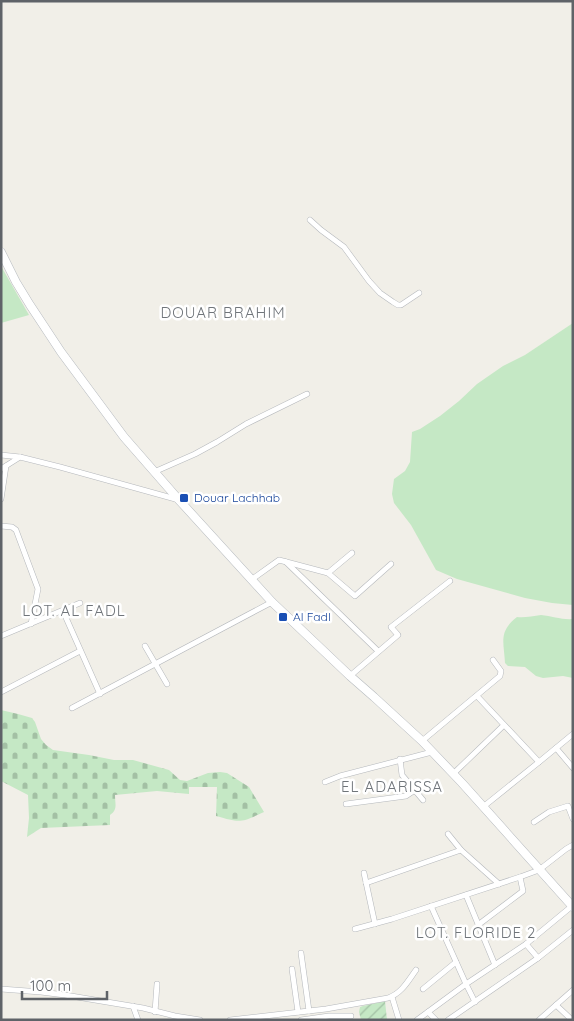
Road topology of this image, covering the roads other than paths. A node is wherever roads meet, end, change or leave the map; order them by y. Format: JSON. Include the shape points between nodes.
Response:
{"nodes":[{"id":1,"x":310,"y":220,"type":"dead end"},
{"id":2,"x":1,"y":252,"type":"edge"},
{"id":3,"x":419,"y":292,"type":"dead end"},
{"id":4,"x":307,"y":394,"type":"dead end"},
{"id":5,"x":1,"y":455,"type":"edge"},
{"id":6,"x":20,"y":457,"type":"junction"},
{"id":7,"x":3,"y":468,"type":"edge"},
{"id":8,"x":154,"y":472,"type":"junction"},
{"id":9,"x":1,"y":499,"type":"edge"},
{"id":10,"x":179,"y":500,"type":"junction"},
{"id":11,"x":1,"y":526,"type":"edge"},
{"id":12,"x":352,"y":553,"type":"dead end"},
{"id":13,"x":286,"y":562,"type":"junction"},
{"id":14,"x":391,"y":564,"type":"dead end"},
{"id":15,"x":328,"y":572,"type":"junction"},
{"id":16,"x":251,"y":580,"type":"junction"},
{"id":17,"x":450,"y":581,"type":"dead end"},
{"id":18,"x":272,"y":602,"type":"junction"},
{"id":19,"x":80,"y":603,"type":"dead end"},
{"id":20,"x":62,"y":611,"type":"junction"},
{"id":21,"x":32,"y":624,"type":"junction"},
{"id":22,"x":1,"y":636,"type":"edge"},
{"id":23,"x":145,"y":646,"type":"dead end"},
{"id":24,"x":80,"y":651,"type":"junction"},
{"id":25,"x":378,"y":651,"type":"junction"},
{"id":26,"x":493,"y":660,"type":"dead end"},
{"id":27,"x":156,"y":664,"type":"junction"},
{"id":28,"x":350,"y":676,"type":"junction"},
{"id":29,"x":167,"y":684,"type":"dead end"},
{"id":30,"x":1,"y":692,"type":"edge"},
{"id":31,"x":100,"y":694,"type":"junction"},
{"id":32,"x":477,"y":696,"type":"junction"},
{"id":33,"x":72,"y":708,"type":"dead end"},
{"id":34,"x":504,"y":725,"type":"junction"},
{"id":35,"x":573,"y":734,"type":"edge"},
{"id":36,"x":422,"y":741,"type":"junction"},
{"id":37,"x":556,"y":748,"type":"junction"},
{"id":38,"x":432,"y":752,"type":"junction"},
{"id":39,"x":400,"y":759,"type":"junction"},
{"id":40,"x":540,"y":762,"type":"junction"},
{"id":41,"x":573,"y":768,"type":"edge"},
{"id":42,"x":453,"y":774,"type":"junction"},
{"id":43,"x":325,"y":782,"type":"dead end"},
{"id":44,"x":415,"y":790,"type":"junction"},
{"id":45,"x":422,"y":800,"type":"dead end"},
{"id":46,"x":346,"y":804,"type":"dead end"},
{"id":47,"x":483,"y":807,"type":"junction"},
{"id":48,"x":573,"y":818,"type":"edge"},
{"id":49,"x":534,"y":822,"type":"dead end"},
{"id":50,"x":448,"y":834,"type":"dead end"},
{"id":51,"x":573,"y":845,"type":"edge"},
{"id":52,"x":461,"y":850,"type":"junction"},
{"id":53,"x":539,"y":870,"type":"junction"},
{"id":54,"x":364,"y":873,"type":"dead end"},
{"id":55,"x":520,"y":877,"type":"junction"},
{"id":56,"x":366,"y":882,"type":"junction"},
{"id":57,"x":498,"y":884,"type":"junction"},
{"id":58,"x":466,"y":895,"type":"junction"},
{"id":59,"x":431,"y":906,"type":"junction"},
{"id":60,"x":572,"y":907,"type":"edge"},
{"id":61,"x":375,"y":924,"type":"junction"},
{"id":62,"x":478,"y":925,"type":"junction"},
{"id":63,"x":355,"y":929,"type":"dead end"},
{"id":64,"x":573,"y":930,"type":"edge"},
{"id":65,"x":526,"y":944,"type":"junction"},
{"id":66,"x":301,"y":953,"type":"dead end"},
{"id":67,"x":538,"y":958,"type":"junction"},
{"id":68,"x":456,"y":962,"type":"junction"},
{"id":69,"x":495,"y":965,"type":"junction"},
{"id":70,"x":292,"y":969,"type":"dead end"},
{"id":71,"x":416,"y":970,"type":"dead end"},
{"id":72,"x":157,"y":984,"type":"dead end"},
{"id":73,"x":466,"y":984,"type":"junction"},
{"id":74,"x":1,"y":989,"type":"edge"},
{"id":75,"x":423,"y":989,"type":"dead end"},
{"id":76,"x":573,"y":990,"type":"edge"},
{"id":77,"x":392,"y":997,"type":"junction"},
{"id":78,"x":475,"y":1002,"type":"junction"},
{"id":79,"x":350,"y":1005,"type":"junction"},
{"id":80,"x":556,"y":1005,"type":"junction"},
{"id":81,"x":133,"y":1006,"type":"junction"},
{"id":82,"x":309,"y":1011,"type":"junction"},
{"id":83,"x":156,"y":1012,"type":"junction"},
{"id":84,"x":298,"y":1012,"type":"junction"},
{"id":85,"x":428,"y":1012,"type":"junction"},
{"id":86,"x":291,"y":1013,"type":"junction"},
{"id":87,"x":350,"y":1018,"type":"edge"},
{"id":88,"x":138,"y":1020,"type":"edge"},
{"id":89,"x":200,"y":1020,"type":"edge"},
{"id":90,"x":230,"y":1020,"type":"edge"},
{"id":91,"x":291,"y":1020,"type":"edge"},
{"id":92,"x":301,"y":1020,"type":"edge"},
{"id":93,"x":399,"y":1020,"type":"edge"},
{"id":94,"x":417,"y":1020,"type":"edge"},
{"id":95,"x":436,"y":1020,"type":"edge"},
{"id":96,"x":448,"y":1020,"type":"edge"},
{"id":97,"x":538,"y":1020,"type":"edge"},
{"id":98,"x":572,"y":1020,"type":"edge"}],
"edges":[{"from":1,"to":3,"type":"street","via":[[344,247],[369,281],[393,302],[402,305]]},
{"from":2,"to":8,"type":"street","via":[[16,282],[61,352]]},
{"from":4,"to":8,"type":"street","via":[[196,454]]},
{"from":5,"to":6,"type":"street"},
{"from":6,"to":7,"type":"street"},
{"from":6,"to":10,"type":"street"},
{"from":7,"to":9,"type":"street"},
{"from":8,"to":10,"type":"street"},
{"from":10,"to":16,"type":"street"},
{"from":11,"to":21,"type":"street","via":[[16,530],[38,589]]},
{"from":12,"to":15,"type":"street"},
{"from":13,"to":15,"type":"street"},
{"from":13,"to":16,"type":"street","via":[[279,560]]},
{"from":13,"to":25,"type":"street"},
{"from":14,"to":15,"type":"street","via":[[355,596]]},
{"from":16,"to":18,"type":"street"},
{"from":17,"to":25,"type":"street","via":[[391,627],[398,634]]},
{"from":18,"to":27,"type":"street"},
{"from":18,"to":28,"type":"street"},
{"from":19,"to":20,"type":"street"},
{"from":20,"to":21,"type":"street"},
{"from":20,"to":24,"type":"street"},
{"from":21,"to":22,"type":"street"},
{"from":23,"to":27,"type":"street"},
{"from":24,"to":30,"type":"street"},
{"from":24,"to":31,"type":"street"},
{"from":25,"to":28,"type":"street"},
{"from":26,"to":32,"type":"street","via":[[502,672]]},
{"from":27,"to":29,"type":"street"},
{"from":27,"to":31,"type":"street"},
{"from":28,"to":36,"type":"street"},
{"from":31,"to":33,"type":"street"},
{"from":32,"to":34,"type":"street"},
{"from":32,"to":36,"type":"street"},
{"from":34,"to":40,"type":"street"},
{"from":34,"to":42,"type":"street"},
{"from":35,"to":37,"type":"street"},
{"from":36,"to":38,"type":"street"},
{"from":37,"to":40,"type":"street"},
{"from":37,"to":41,"type":"street"},
{"from":38,"to":39,"type":"street"},
{"from":38,"to":42,"type":"street"},
{"from":39,"to":43,"type":"street"},
{"from":39,"to":44,"type":"street","via":[[402,776]]},
{"from":40,"to":47,"type":"street"},
{"from":42,"to":47,"type":"street"},
{"from":44,"to":45,"type":"street"},
{"from":44,"to":46,"type":"street","via":[[406,796]]},
{"from":47,"to":53,"type":"street"},
{"from":48,"to":49,"type":"street","via":[[568,806],[549,812]]},
{"from":50,"to":52,"type":"street"},
{"from":51,"to":53,"type":"street"},
{"from":52,"to":56,"type":"street"},
{"from":52,"to":57,"type":"street"},
{"from":53,"to":55,"type":"street"},
{"from":53,"to":60,"type":"street"},
{"from":54,"to":56,"type":"street"},
{"from":55,"to":57,"type":"street"},
{"from":55,"to":62,"type":"street","via":[[523,891]]},
{"from":56,"to":61,"type":"street"},
{"from":57,"to":58,"type":"street"},
{"from":58,"to":59,"type":"street"},
{"from":58,"to":62,"type":"street"},
{"from":59,"to":61,"type":"street"},
{"from":59,"to":68,"type":"street"},
{"from":60,"to":65,"type":"street"},
{"from":61,"to":63,"type":"street"},
{"from":62,"to":69,"type":"street"},
{"from":64,"to":67,"type":"street"},
{"from":65,"to":67,"type":"street"},
{"from":65,"to":69,"type":"street"},
{"from":66,"to":82,"type":"street"},
{"from":67,"to":78,"type":"street"},
{"from":68,"to":73,"type":"street"},
{"from":68,"to":75,"type":"street"},
{"from":69,"to":73,"type":"street"},
{"from":70,"to":84,"type":"street"},
{"from":71,"to":77,"type":"street","via":[[400,992]]},
{"from":72,"to":83,"type":"street"},
{"from":73,"to":78,"type":"street"},
{"from":73,"to":85,"type":"street"},
{"from":74,"to":81,"type":"street"},
{"from":76,"to":80,"type":"street"},
{"from":77,"to":79,"type":"street"},
{"from":77,"to":93,"type":"street"},
{"from":78,"to":96,"type":"street"},
{"from":79,"to":82,"type":"street"},
{"from":79,"to":87,"type":"street"},
{"from":80,"to":97,"type":"street"},
{"from":80,"to":98,"type":"street"},
{"from":81,"to":83,"type":"street"},
{"from":81,"to":88,"type":"street"},
{"from":82,"to":84,"type":"street"},
{"from":83,"to":89,"type":"street"},
{"from":84,"to":86,"type":"street"},
{"from":85,"to":94,"type":"street"},
{"from":85,"to":95,"type":"street"},
{"from":86,"to":90,"type":"street"},
{"from":86,"to":91,"type":"street"},
{"from":87,"to":92,"type":"street","via":[[329,1016]]}]}
